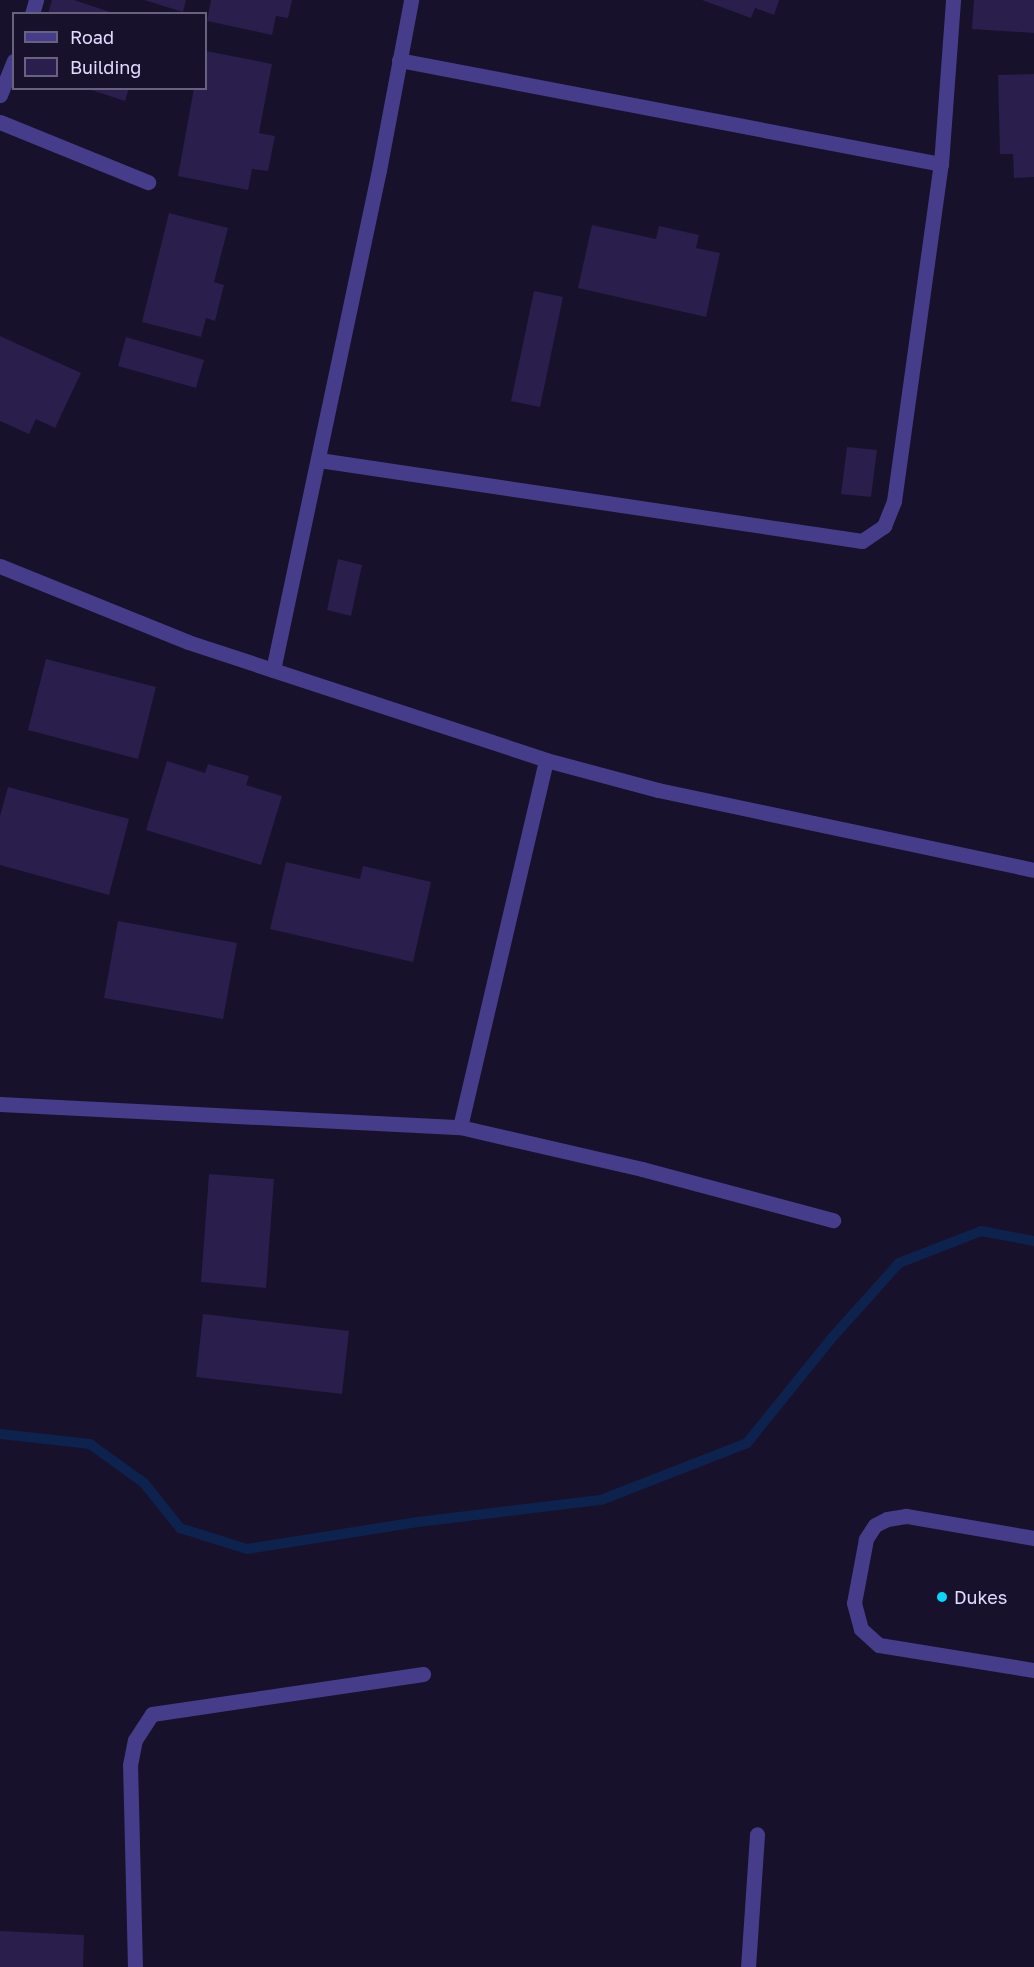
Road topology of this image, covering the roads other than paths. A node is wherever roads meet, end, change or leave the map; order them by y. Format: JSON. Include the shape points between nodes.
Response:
{"nodes":[{"id":1,"x":411,"y":0,"type":"edge"},
{"id":2,"x":953,"y":0,"type":"edge"},
{"id":3,"x":399,"y":60,"type":"junction"},
{"id":4,"x":12,"y":66,"type":"edge"},
{"id":5,"x":0,"y":95,"type":"edge"},
{"id":6,"x":0,"y":122,"type":"edge"},
{"id":7,"x":941,"y":164,"type":"junction"},
{"id":8,"x":148,"y":182,"type":"dead end"},
{"id":9,"x":319,"y":460,"type":"junction"},
{"id":10,"x":0,"y":566,"type":"edge"},
{"id":11,"x":273,"y":670,"type":"junction"},
{"id":12,"x":546,"y":760,"type":"junction"},
{"id":13,"x":1034,"y":870,"type":"edge"},
{"id":14,"x":0,"y":1104,"type":"edge"},
{"id":15,"x":460,"y":1127,"type":"junction"},
{"id":16,"x":833,"y":1220,"type":"dead end"},
{"id":17,"x":1034,"y":1538,"type":"edge"},
{"id":18,"x":1034,"y":1670,"type":"edge"},
{"id":19,"x":423,"y":1674,"type":"dead end"},
{"id":20,"x":757,"y":1834,"type":"dead end"},
{"id":21,"x":135,"y":1967,"type":"edge"},
{"id":22,"x":748,"y":1967,"type":"edge"}],
"edges":[{"from":1,"to":3,"type":"street"},
{"from":2,"to":7,"type":"street"},
{"from":3,"to":7,"type":"street"},
{"from":3,"to":9,"type":"street"},
{"from":4,"to":5,"type":"street"},
{"from":6,"to":8,"type":"street"},
{"from":7,"to":9,"type":"street","via":[[894,501],[884,526],[862,541]]},
{"from":9,"to":11,"type":"street"},
{"from":10,"to":11,"type":"street","via":[[135,622]]},
{"from":11,"to":12,"type":"street"},
{"from":12,"to":13,"type":"street","via":[[658,790]]},
{"from":12,"to":15,"type":"street"},
{"from":14,"to":15,"type":"street"},
{"from":15,"to":16,"type":"street","via":[[642,1169]]},
{"from":17,"to":18,"type":"street","via":[[906,1516],[887,1519],[875,1525],[866,1539],[854,1603],[861,1629],[879,1645]]},
{"from":19,"to":21,"type":"street","via":[[152,1714],[135,1740],[130,1765]]},
{"from":20,"to":22,"type":"street"}]}
